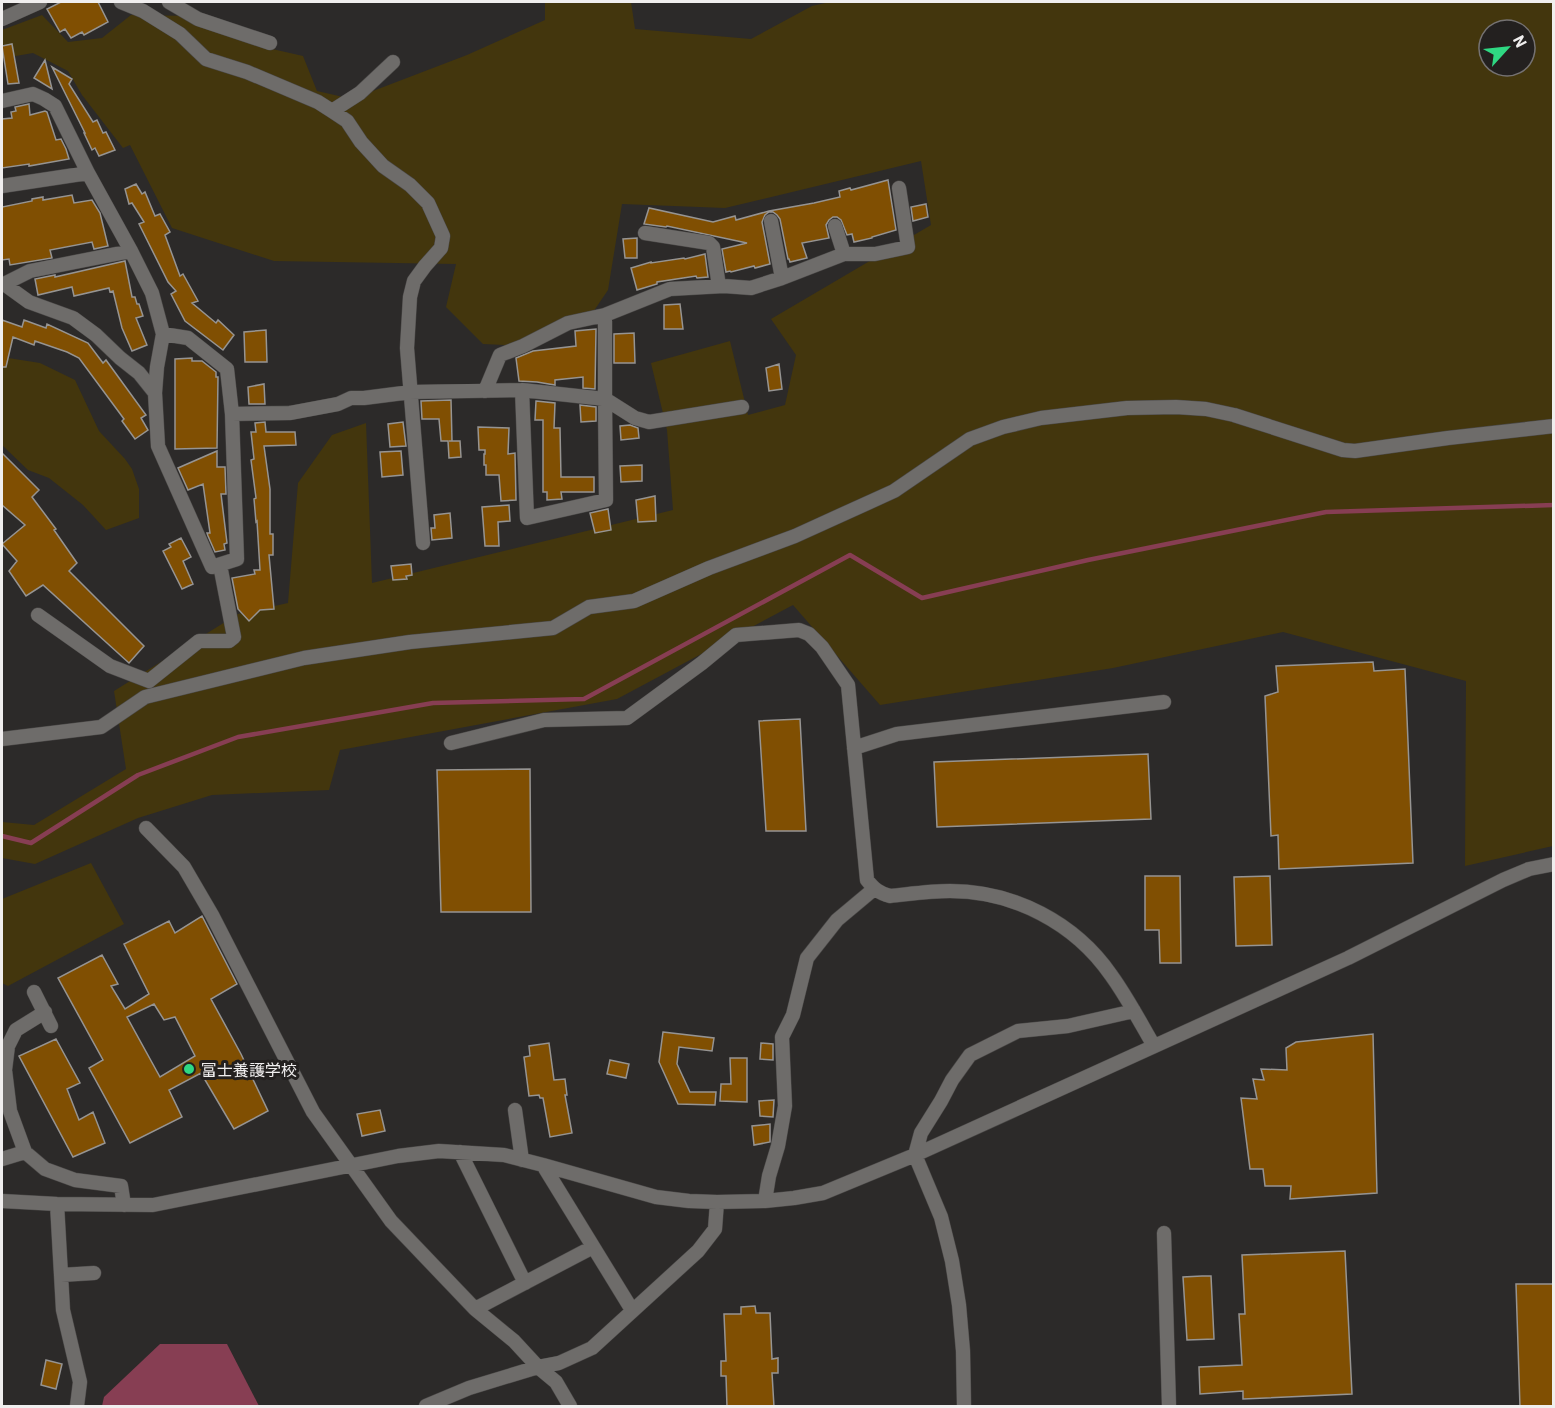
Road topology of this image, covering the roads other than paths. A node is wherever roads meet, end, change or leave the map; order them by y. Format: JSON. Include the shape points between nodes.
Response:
{"nodes":[{"id":1,"x":40,"y":2,"type":"edge"},
{"id":2,"x":121,"y":2,"type":"edge"},
{"id":3,"x":169,"y":2,"type":"edge"},
{"id":4,"x":2,"y":20,"type":"edge"},
{"id":5,"x":270,"y":44,"type":"dead end"},
{"id":6,"x":393,"y":62,"type":"dead end"},
{"id":7,"x":2,"y":101,"type":"edge"},
{"id":8,"x":332,"y":111,"type":"junction"},
{"id":9,"x":88,"y":173,"type":"junction"},
{"id":10,"x":2,"y":186,"type":"edge"},
{"id":11,"x":899,"y":188,"type":"dead end"},
{"id":12,"x":771,"y":221,"type":"dead end"},
{"id":13,"x":835,"y":226,"type":"dead end"},
{"id":14,"x":645,"y":232,"type":"dead end"},
{"id":15,"x":131,"y":251,"type":"junction"},
{"id":16,"x":844,"y":254,"type":"junction"},
{"id":17,"x":782,"y":278,"type":"junction"},
{"id":18,"x":3,"y":284,"type":"edge"},
{"id":19,"x":719,"y":286,"type":"junction"},
{"id":20,"x":605,"y":315,"type":"junction"},
{"id":21,"x":163,"y":334,"type":"junction"},
{"id":22,"x":522,"y":390,"type":"junction"},
{"id":23,"x":485,"y":391,"type":"junction"},
{"id":24,"x":411,"y":392,"type":"junction"},
{"id":25,"x":154,"y":393,"type":"junction"},
{"id":26,"x":605,"y":399,"type":"junction"},
{"id":27,"x":742,"y":407,"type":"dead end"},
{"id":28,"x":232,"y":414,"type":"junction"},
{"id":29,"x":1554,"y":426,"type":"edge"},
{"id":30,"x":423,"y":543,"type":"dead end"},
{"id":31,"x":220,"y":565,"type":"junction"},
{"id":32,"x":38,"y":615,"type":"dead end"},
{"id":33,"x":1164,"y":702,"type":"dead end"},
{"id":34,"x":2,"y":739,"type":"edge"},
{"id":35,"x":451,"y":743,"type":"dead end"},
{"id":36,"x":854,"y":748,"type":"junction"},
{"id":37,"x":146,"y":828,"type":"dead end"},
{"id":38,"x":1554,"y":864,"type":"edge"},
{"id":39,"x":874,"y":889,"type":"junction"},
{"id":40,"x":34,"y":992,"type":"dead end"},
{"id":41,"x":1134,"y":1011,"type":"junction"},
{"id":42,"x":45,"y":1012,"type":"junction"},
{"id":43,"x":51,"y":1026,"type":"dead end"},
{"id":44,"x":1154,"y":1046,"type":"junction"},
{"id":45,"x":515,"y":1110,"type":"dead end"},
{"id":46,"x":25,"y":1152,"type":"junction"},
{"id":47,"x":460,"y":1152,"type":"junction"},
{"id":48,"x":915,"y":1155,"type":"junction"},
{"id":49,"x":2,"y":1159,"type":"edge"},
{"id":50,"x":522,"y":1160,"type":"junction"},
{"id":51,"x":543,"y":1165,"type":"junction"},
{"id":52,"x":352,"y":1166,"type":"junction"},
{"id":53,"x":2,"y":1201,"type":"edge"},
{"id":54,"x":765,"y":1201,"type":"junction"},
{"id":55,"x":717,"y":1202,"type":"junction"},
{"id":56,"x":57,"y":1204,"type":"junction"},
{"id":57,"x":124,"y":1205,"type":"junction"},
{"id":58,"x":1164,"y":1233,"type":"dead end"},
{"id":59,"x":593,"y":1247,"type":"junction"},
{"id":60,"x":94,"y":1273,"type":"dead end"},
{"id":61,"x":61,"y":1275,"type":"junction"},
{"id":62,"x":525,"y":1283,"type":"junction"},
{"id":63,"x":475,"y":1309,"type":"junction"},
{"id":64,"x":632,"y":1310,"type":"junction"},
{"id":65,"x":538,"y":1367,"type":"junction"},
{"id":66,"x":77,"y":1407,"type":"edge"},
{"id":67,"x":426,"y":1407,"type":"edge"},
{"id":68,"x":570,"y":1407,"type":"edge"},
{"id":69,"x":964,"y":1407,"type":"edge"},
{"id":70,"x":1169,"y":1407,"type":"edge"}],
"edges":[{"from":1,"to":4,"type":"street"},
{"from":2,"to":8,"type":"street","via":[[180,34],[206,59],[257,76]]},
{"from":3,"to":5,"type":"street","via":[[198,19]]},
{"from":6,"to":8,"type":"street","via":[[360,93]]},
{"from":7,"to":9,"type":"street","via":[[33,94],[55,106]]},
{"from":8,"to":24,"type":"street","via":[[347,121],[383,166],[410,184],[428,203],[443,236],[441,248],[414,281],[410,297],[406,348]]},
{"from":9,"to":10,"type":"street"},
{"from":9,"to":15,"type":"street"},
{"from":11,"to":16,"type":"street","via":[[908,247],[875,254]]},
{"from":12,"to":17,"type":"street"},
{"from":13,"to":16,"type":"street"},
{"from":14,"to":19,"type":"street","via":[[709,243]]},
{"from":15,"to":18,"type":"street","via":[[30,272]]},
{"from":15,"to":21,"type":"street","via":[[153,293]]},
{"from":16,"to":17,"type":"street"},
{"from":17,"to":19,"type":"street","via":[[751,288]]},
{"from":18,"to":25,"type":"street","via":[[29,302],[73,318],[139,373]]},
{"from":19,"to":20,"type":"street","via":[[670,289]]},
{"from":20,"to":23,"type":"street","via":[[568,323],[500,355]]},
{"from":20,"to":26,"type":"street"},
{"from":21,"to":25,"type":"street"},
{"from":21,"to":28,"type":"street","via":[[188,338],[227,369]]},
{"from":22,"to":23,"type":"street"},
{"from":22,"to":26,"type":"street"},
{"from":22,"to":26,"type":"street","via":[[527,518],[606,500]]},
{"from":23,"to":24,"type":"street"},
{"from":24,"to":28,"type":"street","via":[[351,398],[290,413]]},
{"from":24,"to":30,"type":"street"},
{"from":25,"to":31,"type":"street","via":[[158,446],[212,567]]},
{"from":26,"to":27,"type":"street","via":[[649,422]]},
{"from":28,"to":31,"type":"street","via":[[237,560]]},
{"from":29,"to":34,"type":"street","via":[[1355,451],[1206,409],[1127,408],[1041,418],[970,440],[894,491],[795,536],[634,601],[589,607],[553,628],[410,642],[304,658],[145,698],[101,727]]},
{"from":31,"to":32,"type":"street","via":[[234,637],[229,641],[199,641],[149,681],[110,666]]},
{"from":33,"to":36,"type":"street","via":[[897,734]]},
{"from":35,"to":36,"type":"street","via":[[544,720],[627,718],[736,636],[799,630],[822,647],[848,685]]},
{"from":36,"to":39,"type":"street","via":[[867,879]]},
{"from":37,"to":52,"type":"street","via":[[184,867],[313,1112]]},
{"from":38,"to":44,"type":"street","via":[[1503,880],[1348,958]]},
{"from":39,"to":41,"type":"street","via":[[890,896],[950,891],[985,894],[1047,916],[1095,955]]},
{"from":39,"to":54,"type":"street","via":[[837,920],[807,958],[793,1015],[782,1037],[785,1106]]},
{"from":40,"to":42,"type":"street"},
{"from":41,"to":44,"type":"street"},
{"from":41,"to":48,"type":"street","via":[[1068,1026],[1018,1031],[970,1055],[921,1133]]},
{"from":42,"to":43,"type":"street"},
{"from":42,"to":46,"type":"street","via":[[16,1030],[8,1046],[5,1070],[10,1111]]},
{"from":44,"to":48,"type":"street"},
{"from":45,"to":50,"type":"street"},
{"from":46,"to":49,"type":"street"},
{"from":46,"to":57,"type":"street","via":[[45,1169],[75,1180],[121,1186]]},
{"from":47,"to":50,"type":"street"},
{"from":47,"to":52,"type":"street","via":[[398,1156]]},
{"from":47,"to":62,"type":"street"},
{"from":48,"to":54,"type":"street","via":[[823,1193]]},
{"from":48,"to":69,"type":"street","via":[[941,1217],[952,1261],[961,1328]]},
{"from":50,"to":51,"type":"street"},
{"from":51,"to":55,"type":"street","via":[[656,1197]]},
{"from":51,"to":59,"type":"street"},
{"from":52,"to":57,"type":"street","via":[[153,1205]]},
{"from":52,"to":63,"type":"street","via":[[391,1221]]},
{"from":53,"to":56,"type":"street"},
{"from":54,"to":55,"type":"street"},
{"from":55,"to":64,"type":"street","via":[[715,1229],[698,1251]]},
{"from":56,"to":57,"type":"street"},
{"from":56,"to":61,"type":"street"},
{"from":58,"to":70,"type":"street"},
{"from":59,"to":62,"type":"street"},
{"from":59,"to":64,"type":"street"},
{"from":60,"to":61,"type":"street"},
{"from":61,"to":66,"type":"street","via":[[63,1310],[80,1382]]},
{"from":62,"to":63,"type":"street"},
{"from":63,"to":65,"type":"street"},
{"from":64,"to":65,"type":"street","via":[[592,1348],[559,1363]]},
{"from":65,"to":67,"type":"street","via":[[469,1388]]},
{"from":65,"to":68,"type":"street","via":[[556,1382]]}]}
